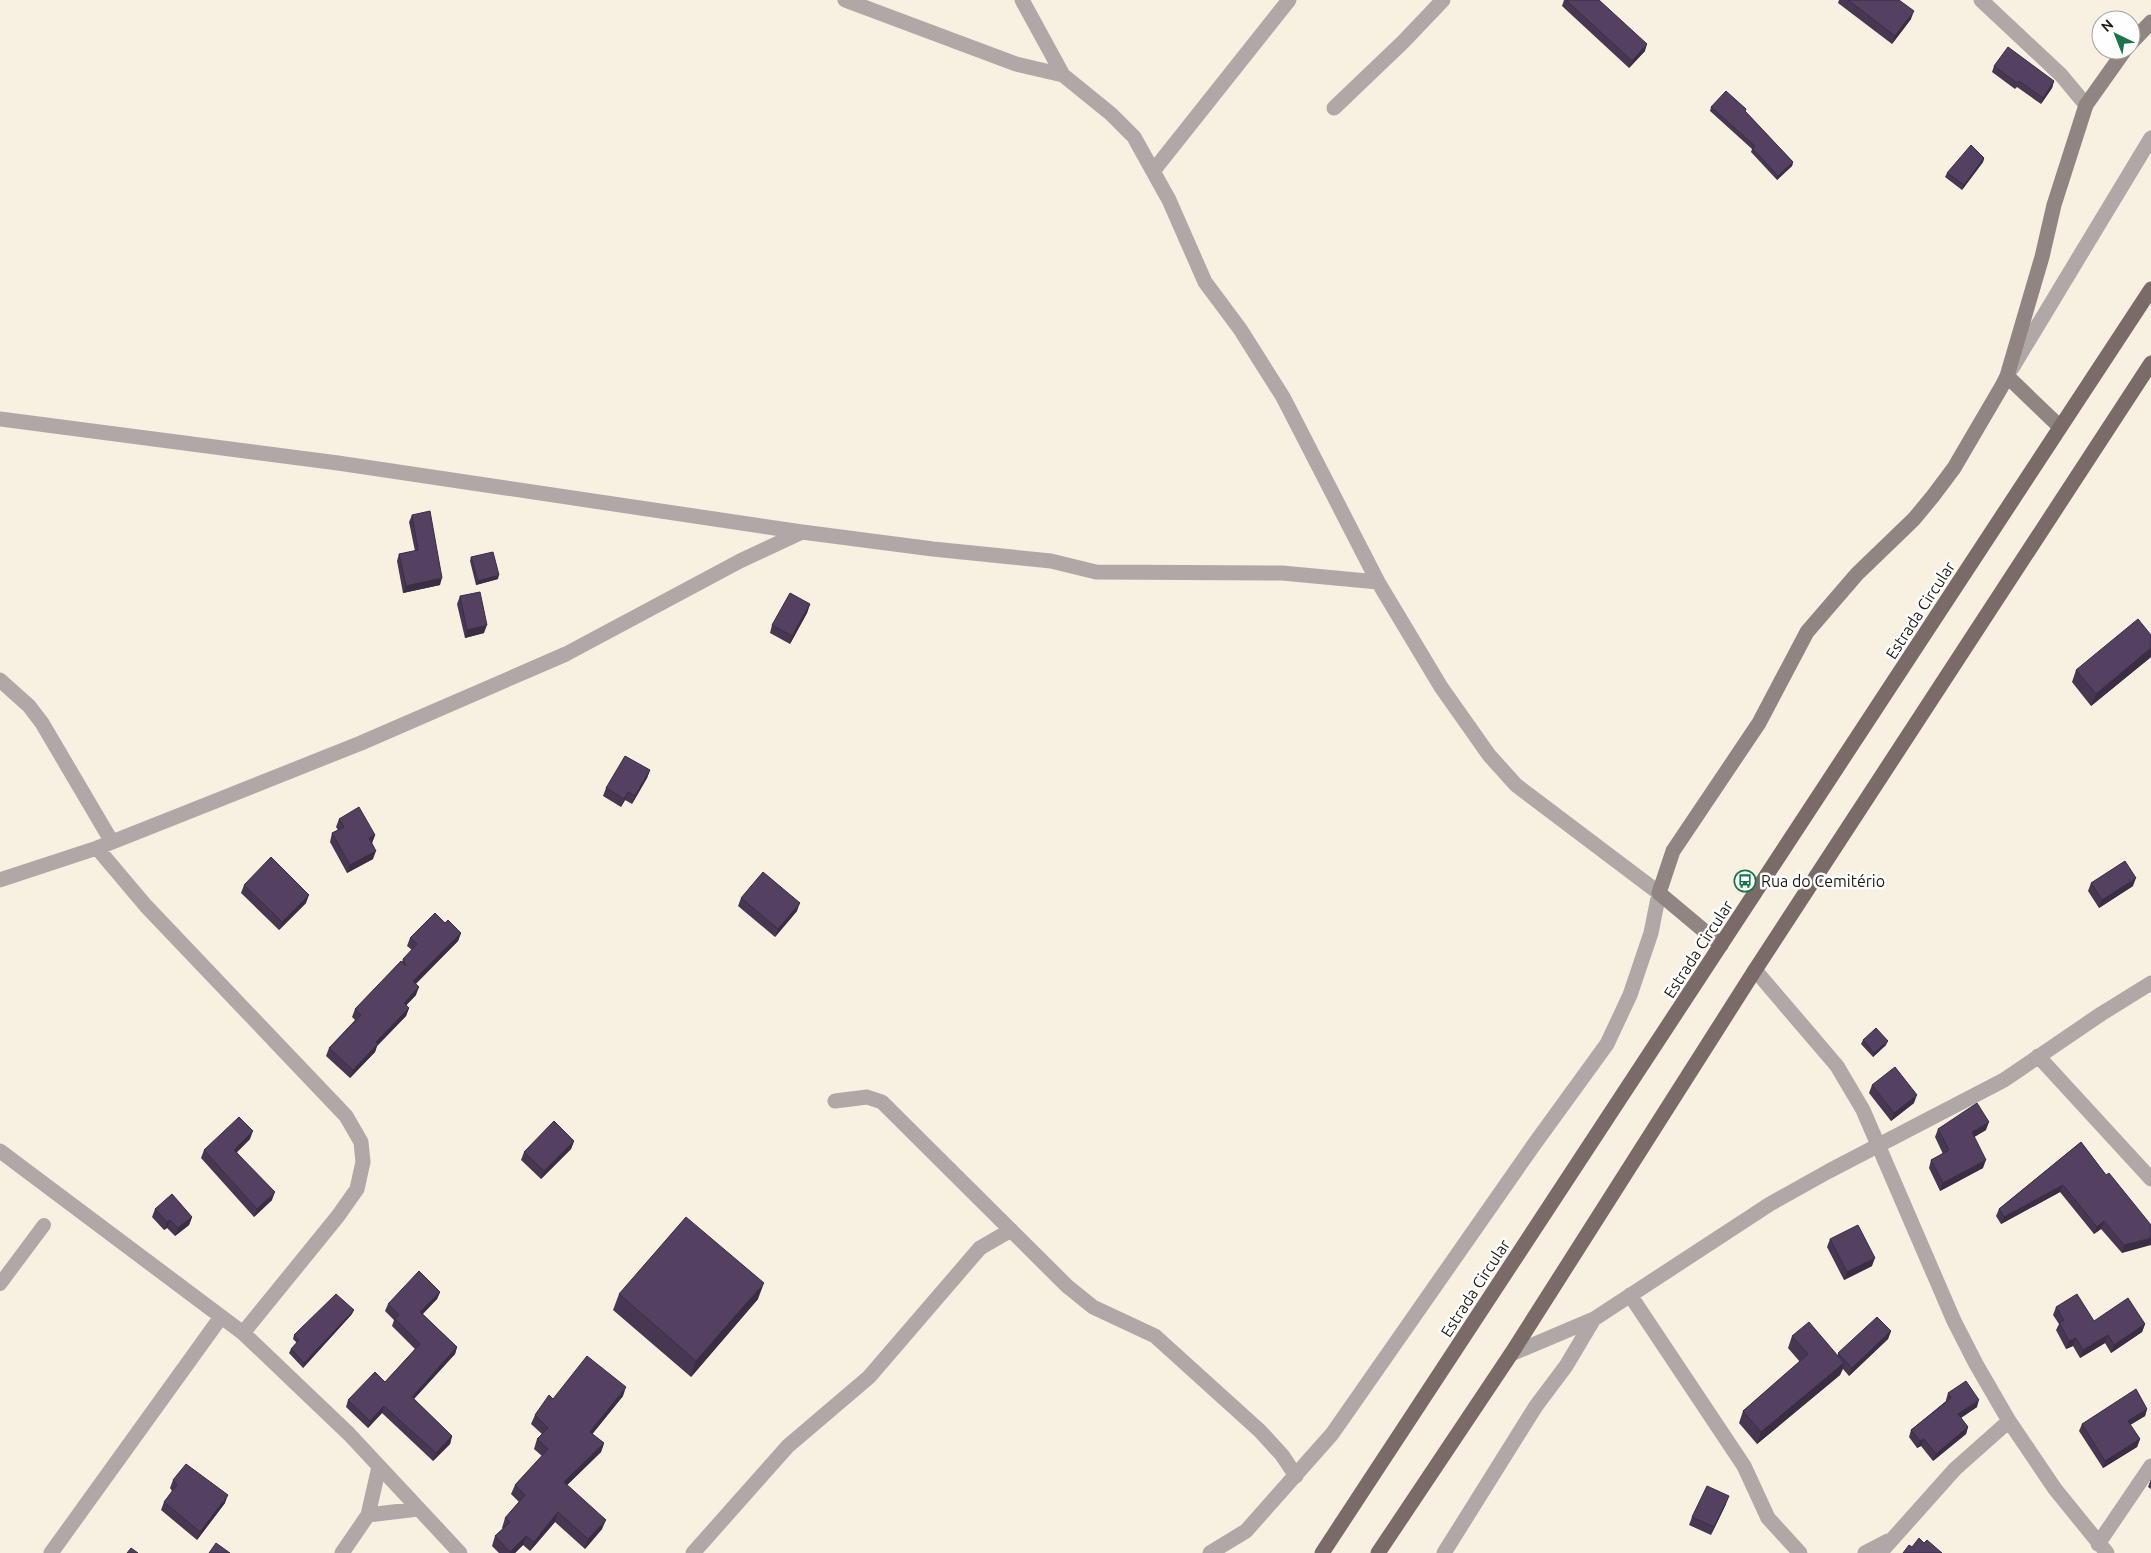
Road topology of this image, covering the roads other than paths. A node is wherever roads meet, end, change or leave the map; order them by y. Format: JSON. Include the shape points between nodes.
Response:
{"nodes":[{"id":1,"x":845,"y":0,"type":"edge"},
{"id":2,"x":1022,"y":0,"type":"edge"},
{"id":3,"x":1289,"y":0,"type":"edge"},
{"id":4,"x":1443,"y":0,"type":"edge"},
{"id":5,"x":1981,"y":0,"type":"edge"},
{"id":6,"x":2151,"y":22,"type":"edge"},
{"id":7,"x":2141,"y":32,"type":"edge"},
{"id":8,"x":2118,"y":60,"type":"edge"},
{"id":9,"x":1063,"y":75,"type":"junction"},
{"id":10,"x":2086,"y":105,"type":"junction"},
{"id":11,"x":1334,"y":108,"type":"dead end"},
{"id":12,"x":2151,"y":138,"type":"edge"},
{"id":13,"x":1154,"y":170,"type":"junction"},
{"id":14,"x":2151,"y":289,"type":"edge"},
{"id":15,"x":2151,"y":363,"type":"edge"},
{"id":16,"x":2007,"y":376,"type":"junction"},
{"id":17,"x":0,"y":419,"type":"edge"},
{"id":18,"x":2060,"y":427,"type":"junction"},
{"id":19,"x":802,"y":532,"type":"junction"},
{"id":20,"x":1378,"y":582,"type":"junction"},
{"id":21,"x":0,"y":680,"type":"edge"},
{"id":22,"x":112,"y":842,"type":"junction"},
{"id":23,"x":97,"y":848,"type":"junction"},
{"id":24,"x":0,"y":880,"type":"edge"},
{"id":25,"x":1659,"y":893,"type":"junction"},
{"id":26,"x":1721,"y":945,"type":"junction"},
{"id":27,"x":1755,"y":970,"type":"junction"},
{"id":28,"x":2151,"y":983,"type":"edge"},
{"id":29,"x":2038,"y":1056,"type":"junction"},
{"id":30,"x":835,"y":1100,"type":"dead end"},
{"id":31,"x":1878,"y":1146,"type":"junction"},
{"id":32,"x":0,"y":1151,"type":"edge"},
{"id":33,"x":2151,"y":1179,"type":"edge"},
{"id":34,"x":44,"y":1225,"type":"dead end"},
{"id":35,"x":1011,"y":1230,"type":"junction"},
{"id":36,"x":0,"y":1284,"type":"edge"},
{"id":37,"x":1630,"y":1295,"type":"junction"},
{"id":38,"x":221,"y":1317,"type":"junction"},
{"id":39,"x":1594,"y":1319,"type":"junction"},
{"id":40,"x":243,"y":1333,"type":"junction"},
{"id":41,"x":1511,"y":1354,"type":"junction"},
{"id":42,"x":2009,"y":1421,"type":"junction"},
{"id":43,"x":2151,"y":1466,"type":"edge"},
{"id":44,"x":379,"y":1467,"type":"junction"},
{"id":45,"x":1296,"y":1476,"type":"junction"},
{"id":46,"x":418,"y":1509,"type":"junction"},
{"id":47,"x":368,"y":1515,"type":"junction"},
{"id":48,"x":1894,"y":1537,"type":"junction"},
{"id":49,"x":2102,"y":1548,"type":"edge"},
{"id":50,"x":51,"y":1553,"type":"edge"},
{"id":51,"x":342,"y":1553,"type":"edge"},
{"id":52,"x":460,"y":1553,"type":"edge"},
{"id":53,"x":692,"y":1553,"type":"edge"},
{"id":54,"x":1210,"y":1553,"type":"edge"},
{"id":55,"x":1322,"y":1553,"type":"edge"},
{"id":56,"x":1378,"y":1553,"type":"edge"},
{"id":57,"x":1444,"y":1553,"type":"edge"},
{"id":58,"x":1800,"y":1553,"type":"edge"},
{"id":59,"x":1865,"y":1553,"type":"edge"},
{"id":60,"x":1880,"y":1553,"type":"edge"}],
"edges":[{"from":1,"to":9,"type":"street","via":[[1016,64]]},
{"from":2,"to":9,"type":"street"},
{"from":3,"to":13,"type":"street"},
{"from":4,"to":11,"type":"street"},
{"from":5,"to":10,"type":"street","via":[[2061,75]]},
{"from":6,"to":7,"type":"street"},
{"from":8,"to":10,"type":"street"},
{"from":9,"to":13,"type":"street","via":[[1134,137]]},
{"from":10,"to":16,"type":"street","via":[[2054,204]]},
{"from":12,"to":16,"type":"street"},
{"from":13,"to":20,"type":"street","via":[[1205,282],[1284,397]]},
{"from":14,"to":18,"type":"main road","name":"Estrada Circular"},
{"from":15,"to":27,"type":"main road"},
{"from":16,"to":18,"type":"street"},
{"from":16,"to":25,"type":"street","via":[[1954,468],[1933,496],[1857,574],[1807,632],[1759,723],[1673,850]]},
{"from":17,"to":19,"type":"street","via":[[338,463]]},
{"from":18,"to":26,"type":"main road","name":"Estrada Circular"},
{"from":19,"to":20,"type":"street","via":[[1051,561],[1096,572],[1282,573]]},
{"from":19,"to":22,"type":"street","via":[[740,561],[566,654],[361,743]]},
{"from":20,"to":25,"type":"street","via":[[1441,687],[1488,755],[1510,779]]},
{"from":21,"to":22,"type":"street","via":[[29,706],[42,724]]},
{"from":22,"to":23,"type":"street"},
{"from":23,"to":24,"type":"street"},
{"from":23,"to":40,"type":"street","via":[[146,906],[346,1116],[361,1142],[363,1162],[357,1189]]},
{"from":25,"to":26,"type":"street"},
{"from":25,"to":45,"type":"street","via":[[1651,933],[1630,995],[1607,1044],[1332,1434]]},
{"from":26,"to":55,"type":"main road","name":"Estrada Circular"},
{"from":27,"to":31,"type":"street","via":[[1837,1066],[1863,1110]]},
{"from":27,"to":41,"type":"main road"},
{"from":28,"to":29,"type":"street"},
{"from":29,"to":31,"type":"street","via":[[2004,1080]]},
{"from":29,"to":33,"type":"street"},
{"from":30,"to":35,"type":"street","via":[[867,1097],[882,1102]]},
{"from":31,"to":37,"type":"street","via":[[1770,1204]]},
{"from":31,"to":42,"type":"street","via":[[1954,1321]]},
{"from":32,"to":38,"type":"street"},
{"from":34,"to":36,"type":"lane"},
{"from":35,"to":45,"type":"street","via":[[1093,1307],[1155,1336],[1260,1431]]},
{"from":35,"to":53,"type":"street","via":[[980,1248],[869,1377],[788,1446]]},
{"from":37,"to":39,"type":"street"},
{"from":37,"to":58,"type":"street","via":[[1744,1466],[1768,1518]]},
{"from":38,"to":40,"type":"street"},
{"from":38,"to":50,"type":"street"},
{"from":39,"to":41,"type":"street"},
{"from":39,"to":57,"type":"street"},
{"from":40,"to":44,"type":"street"},
{"from":41,"to":56,"type":"main road"},
{"from":42,"to":48,"type":"street","via":[[1955,1468]]},
{"from":42,"to":49,"type":"street","via":[[2055,1489]]},
{"from":43,"to":49,"type":"street"},
{"from":44,"to":46,"type":"street"},
{"from":44,"to":47,"type":"street"},
{"from":45,"to":54,"type":"street","via":[[1246,1531]]},
{"from":46,"to":47,"type":"street"},
{"from":46,"to":52,"type":"street"},
{"from":47,"to":51,"type":"street"},
{"from":48,"to":59,"type":"street"},
{"from":48,"to":60,"type":"street"}]}
